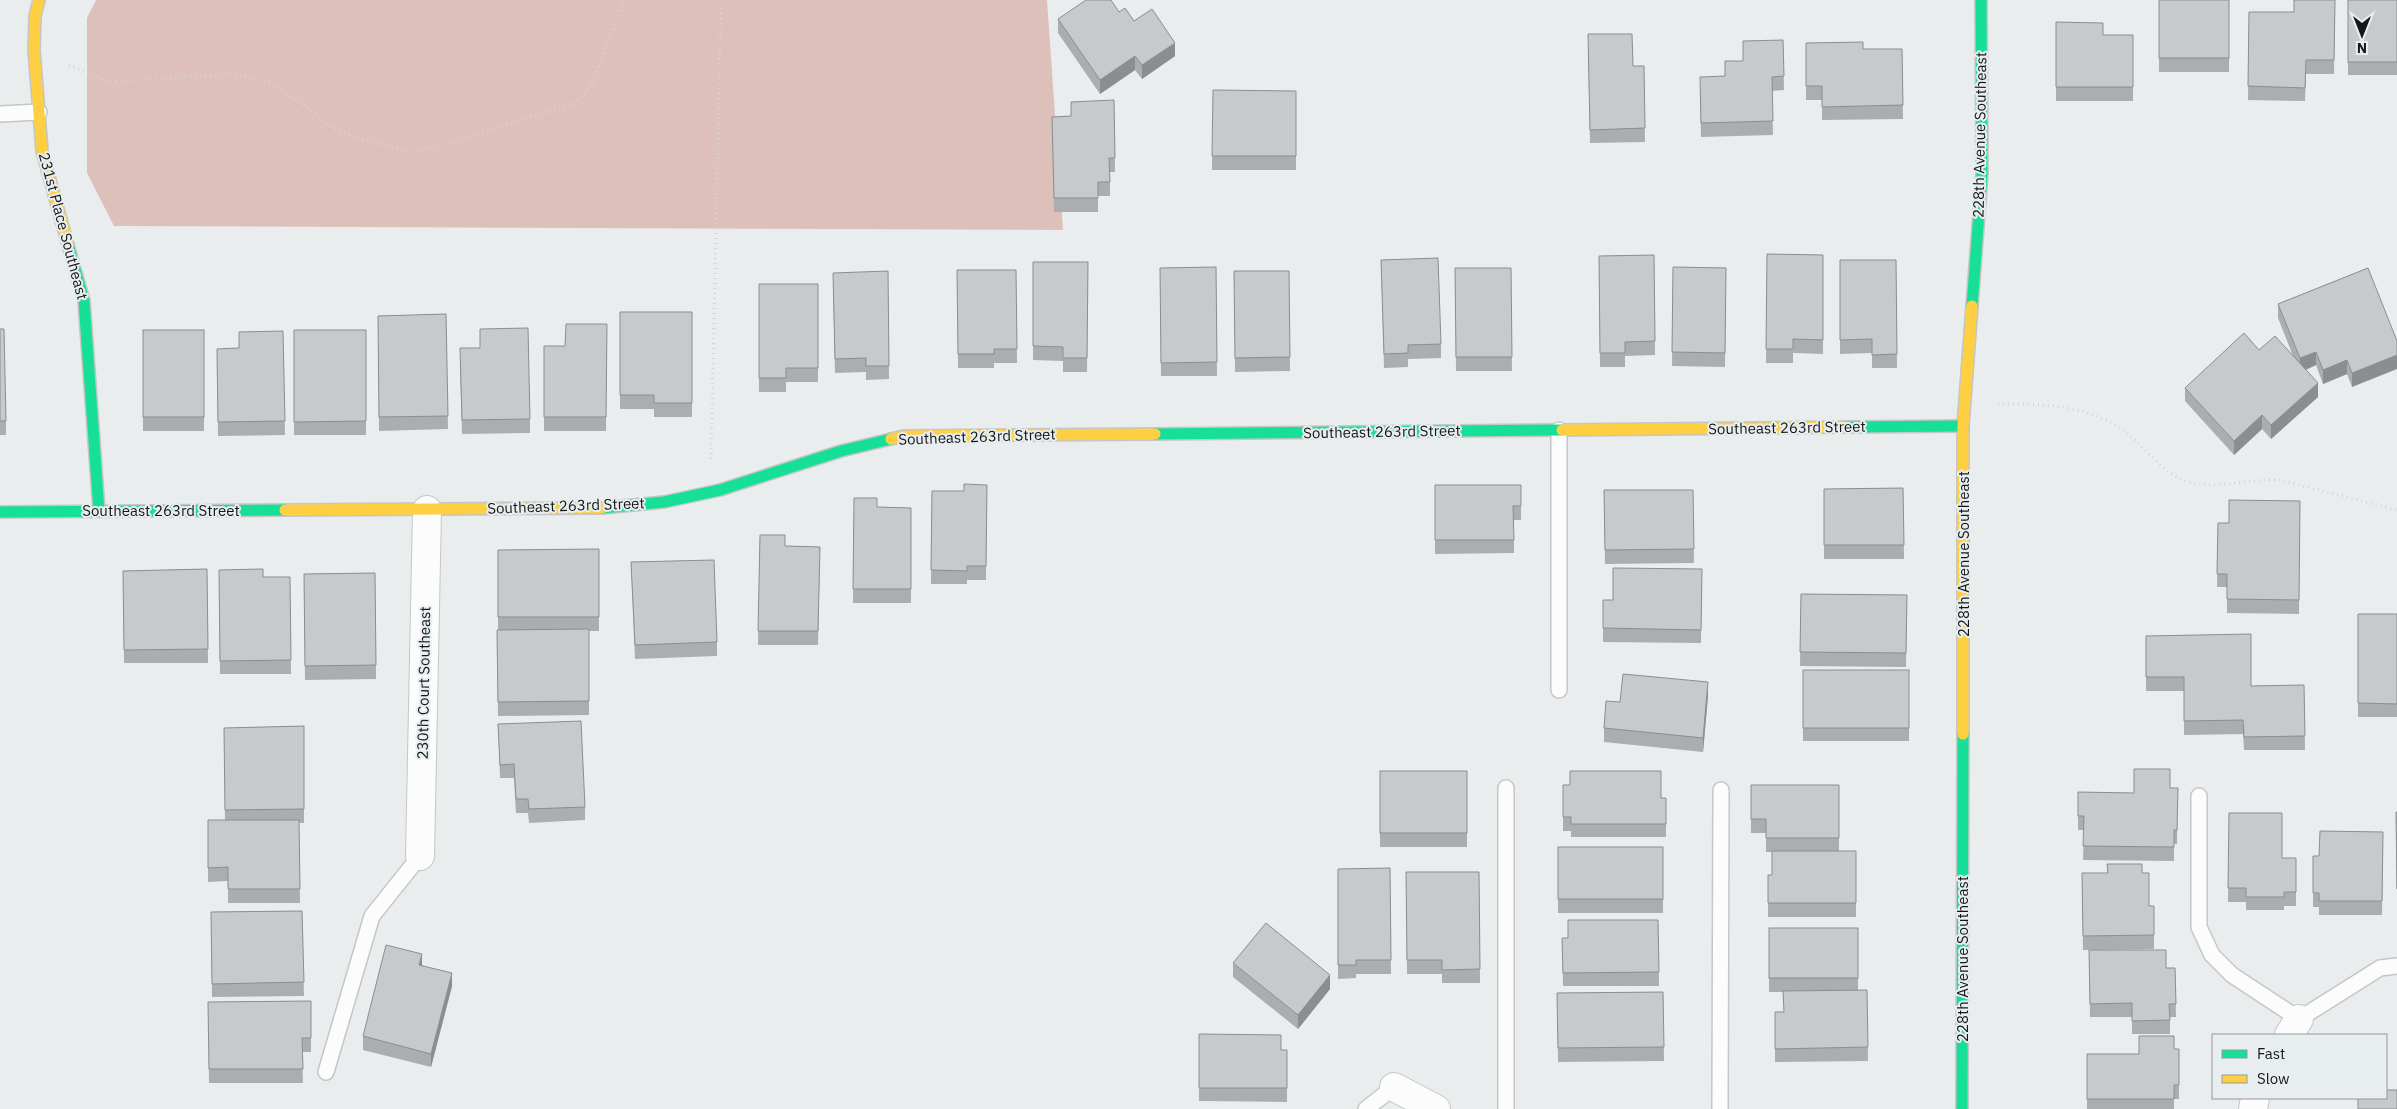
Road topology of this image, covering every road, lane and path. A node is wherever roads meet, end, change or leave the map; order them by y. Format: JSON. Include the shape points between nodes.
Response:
{"nodes":[{"id":1,"x":39,"y":0,"type":"edge"},
{"id":2,"x":624,"y":0,"type":"edge"},
{"id":3,"x":721,"y":0,"type":"edge"},
{"id":4,"x":1981,"y":0,"type":"edge"},
{"id":5,"x":34,"y":50,"type":"junction"},
{"id":6,"x":39,"y":112,"type":"junction"},
{"id":7,"x":0,"y":114,"type":"edge"},
{"id":8,"x":1965,"y":404,"type":"junction"},
{"id":9,"x":1963,"y":426,"type":"junction"},
{"id":10,"x":1559,"y":430,"type":"junction"},
{"id":11,"x":710,"y":492,"type":"junction"},
{"id":12,"x":427,"y":510,"type":"junction"},
{"id":13,"x":2397,"y":510,"type":"edge"},
{"id":14,"x":99,"y":511,"type":"junction"},
{"id":15,"x":0,"y":512,"type":"edge"},
{"id":16,"x":1559,"y":690,"type":"dead end"},
{"id":17,"x":1506,"y":788,"type":"dead end"},
{"id":18,"x":1721,"y":790,"type":"dead end"},
{"id":19,"x":2198,"y":796,"type":"dead end"},
{"id":20,"x":420,"y":856,"type":"joint"},
{"id":21,"x":2397,"y":966,"type":"edge"},
{"id":22,"x":2294,"y":1027,"type":"edge"},
{"id":23,"x":326,"y":1072,"type":"dead end"},
{"id":24,"x":1394,"y":1087,"type":"joint"},
{"id":25,"x":1366,"y":1109,"type":"edge"},
{"id":26,"x":1436,"y":1109,"type":"edge"},
{"id":27,"x":1506,"y":1109,"type":"edge"},
{"id":28,"x":1720,"y":1109,"type":"edge"},
{"id":29,"x":1962,"y":1109,"type":"edge"}],
"edges":[{"from":1,"to":5,"type":"street","name":"231st Place Southeast"},
{"from":2,"to":5,"type":"path","via":[[591,86],[573,104],[414,153],[333,128],[272,84],[232,74],[109,82]]},
{"from":3,"to":11,"type":"path"},
{"from":4,"to":8,"type":"street","name":"228th Avenue Southeast","via":[[1982,173]]},
{"from":5,"to":6,"type":"street","name":"231st Place Southeast"},
{"from":6,"to":7,"type":"lane"},
{"from":6,"to":14,"type":"street","name":"231st Place Southeast","via":[[42,151],[84,301]]},
{"from":8,"to":9,"type":"street","name":"228th Avenue Southeast"},
{"from":8,"to":13,"type":"path","via":[[2051,404],[2075,409],[2122,430],[2181,479],[2196,483],[2212,485],[2280,480]]},
{"from":9,"to":10,"type":"street","name":"Southeast 263rd Street"},
{"from":9,"to":29,"type":"street","name":"228th Avenue Southeast"},
{"from":10,"to":11,"type":"street","name":"Southeast 263rd Street","via":[[904,436],[841,451]]},
{"from":10,"to":16,"type":"lane"},
{"from":11,"to":12,"type":"street","name":"Southeast 263rd Street","via":[[664,502],[599,508]]},
{"from":12,"to":14,"type":"street","name":"Southeast 263rd Street"},
{"from":12,"to":20,"type":"street","name":"230th Court Southeast"},
{"from":14,"to":15,"type":"street","name":"Southeast 263rd Street"},
{"from":17,"to":27,"type":"lane"},
{"from":18,"to":28,"type":"lane"},
{"from":19,"to":22,"type":"lane","via":[[2199,927],[2212,955]]},
{"from":20,"to":23,"type":"lane","via":[[372,916]]},
{"from":21,"to":22,"type":"lane","via":[[2380,968]]},
{"from":24,"to":25,"type":"lane"},
{"from":24,"to":26,"type":"street"}]}
